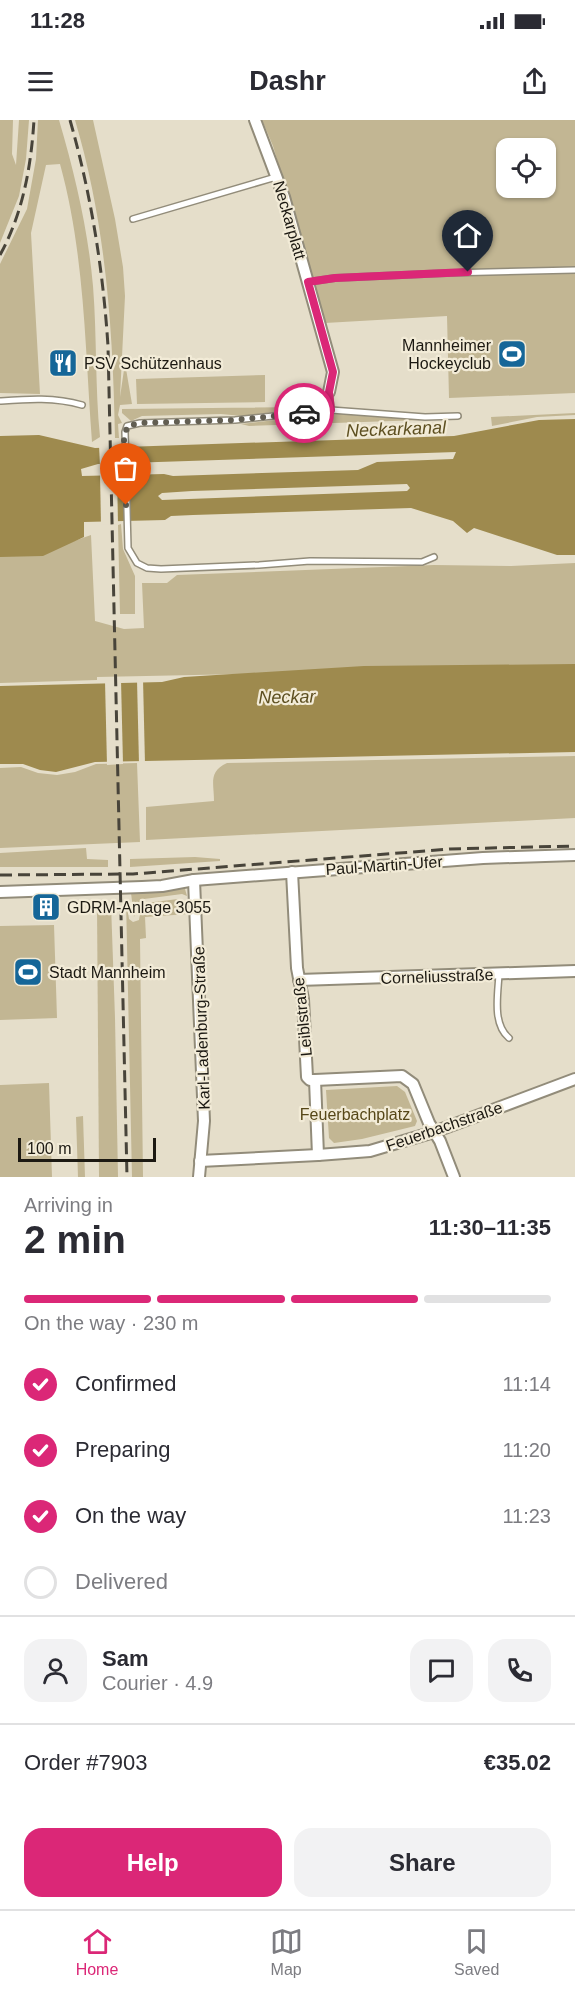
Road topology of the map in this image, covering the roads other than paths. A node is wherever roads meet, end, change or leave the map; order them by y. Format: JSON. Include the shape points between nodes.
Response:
{"nodes":[{"id":1,"x":255,"y":120,"type":"edge"},
{"id":2,"x":278,"y":177,"type":"junction"},
{"id":3,"x":133,"y":219,"type":"dead end"},
{"id":4,"x":575,"y":270,"type":"edge"},
{"id":5,"x":308,"y":282,"type":"junction"},
{"id":6,"x":329,"y":392,"type":"joint"},
{"id":7,"x":0,"y":401,"type":"edge"},
{"id":8,"x":82,"y":405,"type":"dead end"},
{"id":9,"x":331,"y":410,"type":"junction"},
{"id":10,"x":458,"y":416,"type":"dead end"},
{"id":11,"x":434,"y":557,"type":"dead end"},
{"id":12,"x":575,"y":855,"type":"edge"},
{"id":13,"x":292,"y":872,"type":"junction"},
{"id":14,"x":194,"y":880,"type":"junction"},
{"id":15,"x":0,"y":892,"type":"edge"},
{"id":16,"x":575,"y":971,"type":"edge"},
{"id":17,"x":499,"y":974,"type":"junction"},
{"id":18,"x":300,"y":980,"type":"junction"},
{"id":19,"x":509,"y":1038,"type":"dead end"},
{"id":20,"x":575,"y":1078,"type":"edge"},
{"id":21,"x":315,"y":1080,"type":"junction"},
{"id":22,"x":434,"y":1132,"type":"junction"},
{"id":23,"x":318,"y":1155,"type":"junction"},
{"id":24,"x":200,"y":1161,"type":"junction"},
{"id":25,"x":200,"y":1177,"type":"edge"},
{"id":26,"x":454,"y":1177,"type":"edge"}],
"edges":[{"from":1,"to":2,"type":"street","name":"Neckarplatt"},
{"from":2,"to":3,"type":"lane"},
{"from":2,"to":5,"type":"street","name":"Neckarplatt"},
{"from":4,"to":5,"type":"lane","via":[[436,273]]},
{"from":5,"to":6,"type":"street","name":"Neckarplatt","via":[[333,372]]},
{"from":6,"to":9,"type":"lane"},
{"from":7,"to":8,"type":"lane","via":[[39,398]]},
{"from":9,"to":10,"type":"lane"},
{"from":9,"to":11,"type":"lane","via":[[127,426],[127,527],[132,558],[147,568],[310,561],[422,562]]},
{"from":12,"to":13,"type":"street","name":"Paul-Martin-Ufer"},
{"from":13,"to":14,"type":"street","name":"Paul-Martin-Ufer"},
{"from":13,"to":18,"type":"street","name":"Leiblstraße"},
{"from":14,"to":15,"type":"street","name":"Paul-Martin-Ufer","via":[[142,887]]},
{"from":14,"to":24,"type":"street","name":"Karl-Ladenburg-Straße","via":[[204,1121]]},
{"from":16,"to":17,"type":"street","name":"Corneliusstraße"},
{"from":17,"to":18,"type":"street","name":"Corneliusstraße"},
{"from":17,"to":19,"type":"lane","via":[[498,1021],[502,1033]]},
{"from":18,"to":21,"type":"street","name":"Leiblstraße","via":[[307,1077]]},
{"from":20,"to":22,"type":"street","name":"Feuerbachstraße"},
{"from":21,"to":22,"type":"street","via":[[402,1076],[413,1084]]},
{"from":21,"to":23,"type":"street","name":"Leiblstraße"},
{"from":22,"to":23,"type":"street","name":"Feuerbachstraße","via":[[370,1150]]},
{"from":22,"to":26,"type":"street"},
{"from":23,"to":24,"type":"street","name":"Feuerbachstraße"},
{"from":24,"to":25,"type":"street","name":"Karl-Ladenburg-Straße"}]}
